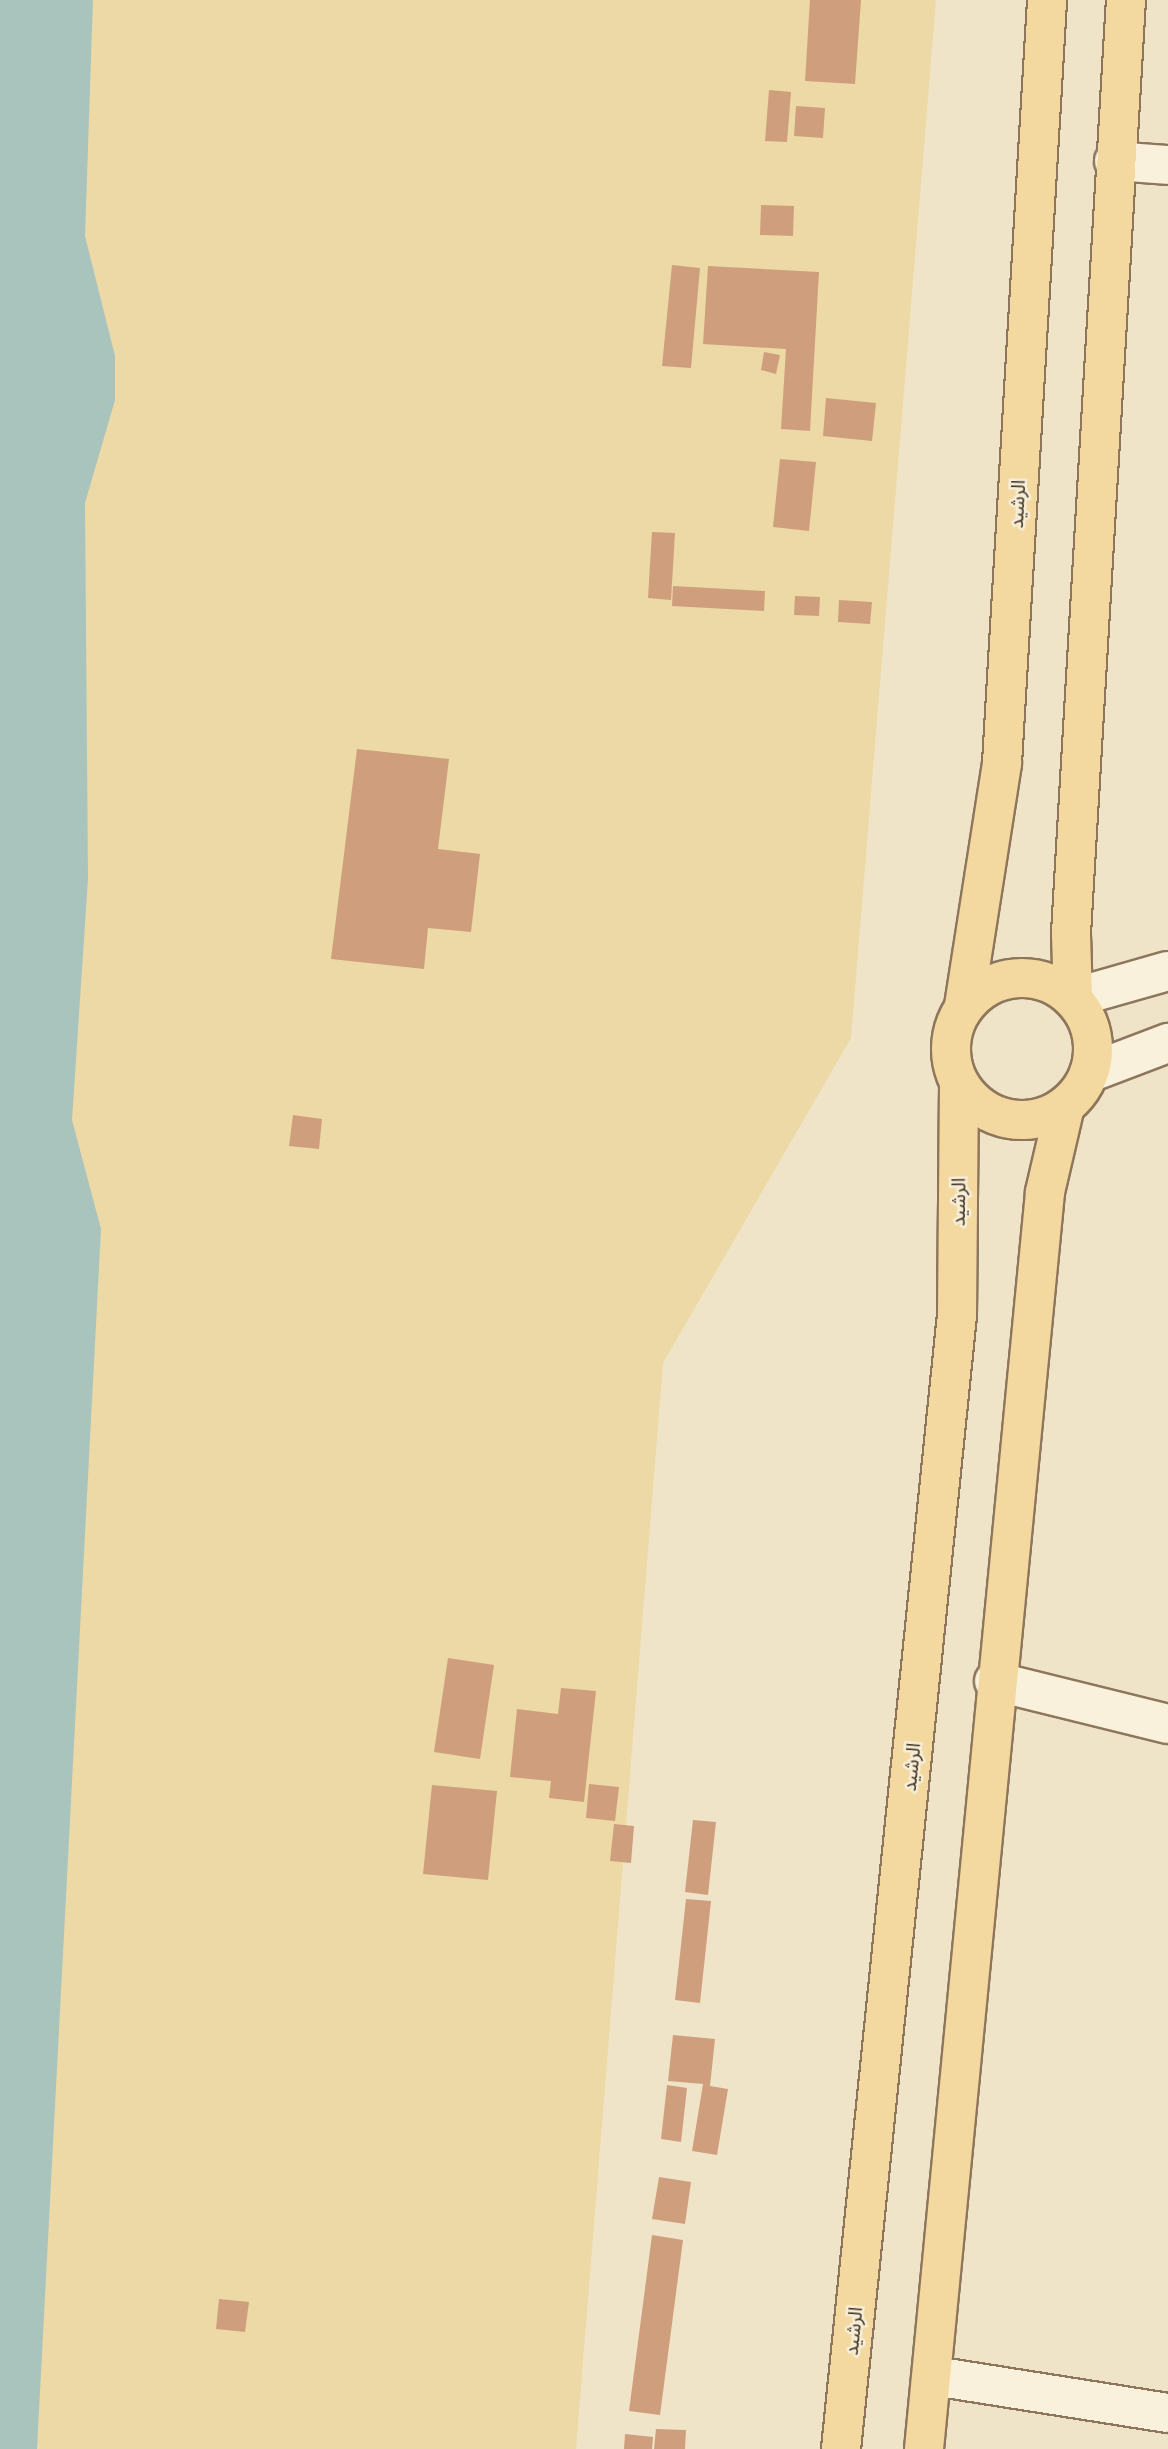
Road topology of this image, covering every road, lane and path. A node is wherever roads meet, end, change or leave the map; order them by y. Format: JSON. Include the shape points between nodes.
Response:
{"nodes":[{"id":1,"x":1047,"y":0,"type":"edge"},
{"id":2,"x":1126,"y":0,"type":"edge"},
{"id":3,"x":1114,"y":161,"type":"junction"},
{"id":4,"x":1168,"y":165,"type":"edge"},
{"id":5,"x":1168,"y":971,"type":"edge"},
{"id":6,"x":1073,"y":998,"type":"junction"},
{"id":7,"x":964,"y":1006,"type":"junction"},
{"id":8,"x":1168,"y":1043,"type":"edge"},
{"id":9,"x":1089,"y":1073,"type":"junction"},
{"id":10,"x":959,"y":1083,"type":"junction"},
{"id":11,"x":1065,"y":1106,"type":"junction"},
{"id":12,"x":994,"y":1681,"type":"junction"},
{"id":13,"x":1168,"y":1724,"type":"edge"},
{"id":14,"x":934,"y":2376,"type":"junction"},
{"id":15,"x":1168,"y":2413,"type":"edge"},
{"id":16,"x":841,"y":2449,"type":"edge"},
{"id":17,"x":924,"y":2449,"type":"edge"}],
"edges":[{"from":1,"to":7,"type":"main road","name":"الرشيد","via":[[1002,763]]},
{"from":2,"to":3,"type":"main road"},
{"from":3,"to":4,"type":"street"},
{"from":3,"to":6,"type":"main road","via":[[1071,933]]},
{"from":5,"to":6,"type":"street"},
{"from":6,"to":7,"type":"main road","via":[[1056,985],[1017,977],[979,992]]},
{"from":6,"to":9,"type":"main road","via":[[1092,1033]]},
{"from":7,"to":10,"type":"main road","via":[[950,1044]]},
{"from":8,"to":9,"type":"street"},
{"from":9,"to":11,"type":"main road"},
{"from":10,"to":11,"type":"main road","via":[[971,1100],[1007,1119],[1037,1118]]},
{"from":10,"to":16,"type":"main road","name":"الرشيد","via":[[957,1315]]},
{"from":11,"to":12,"type":"main road","via":[[1045,1192]]},
{"from":12,"to":13,"type":"street"},
{"from":12,"to":14,"type":"main road"},
{"from":14,"to":15,"type":"street"},
{"from":14,"to":17,"type":"main road"}]}
